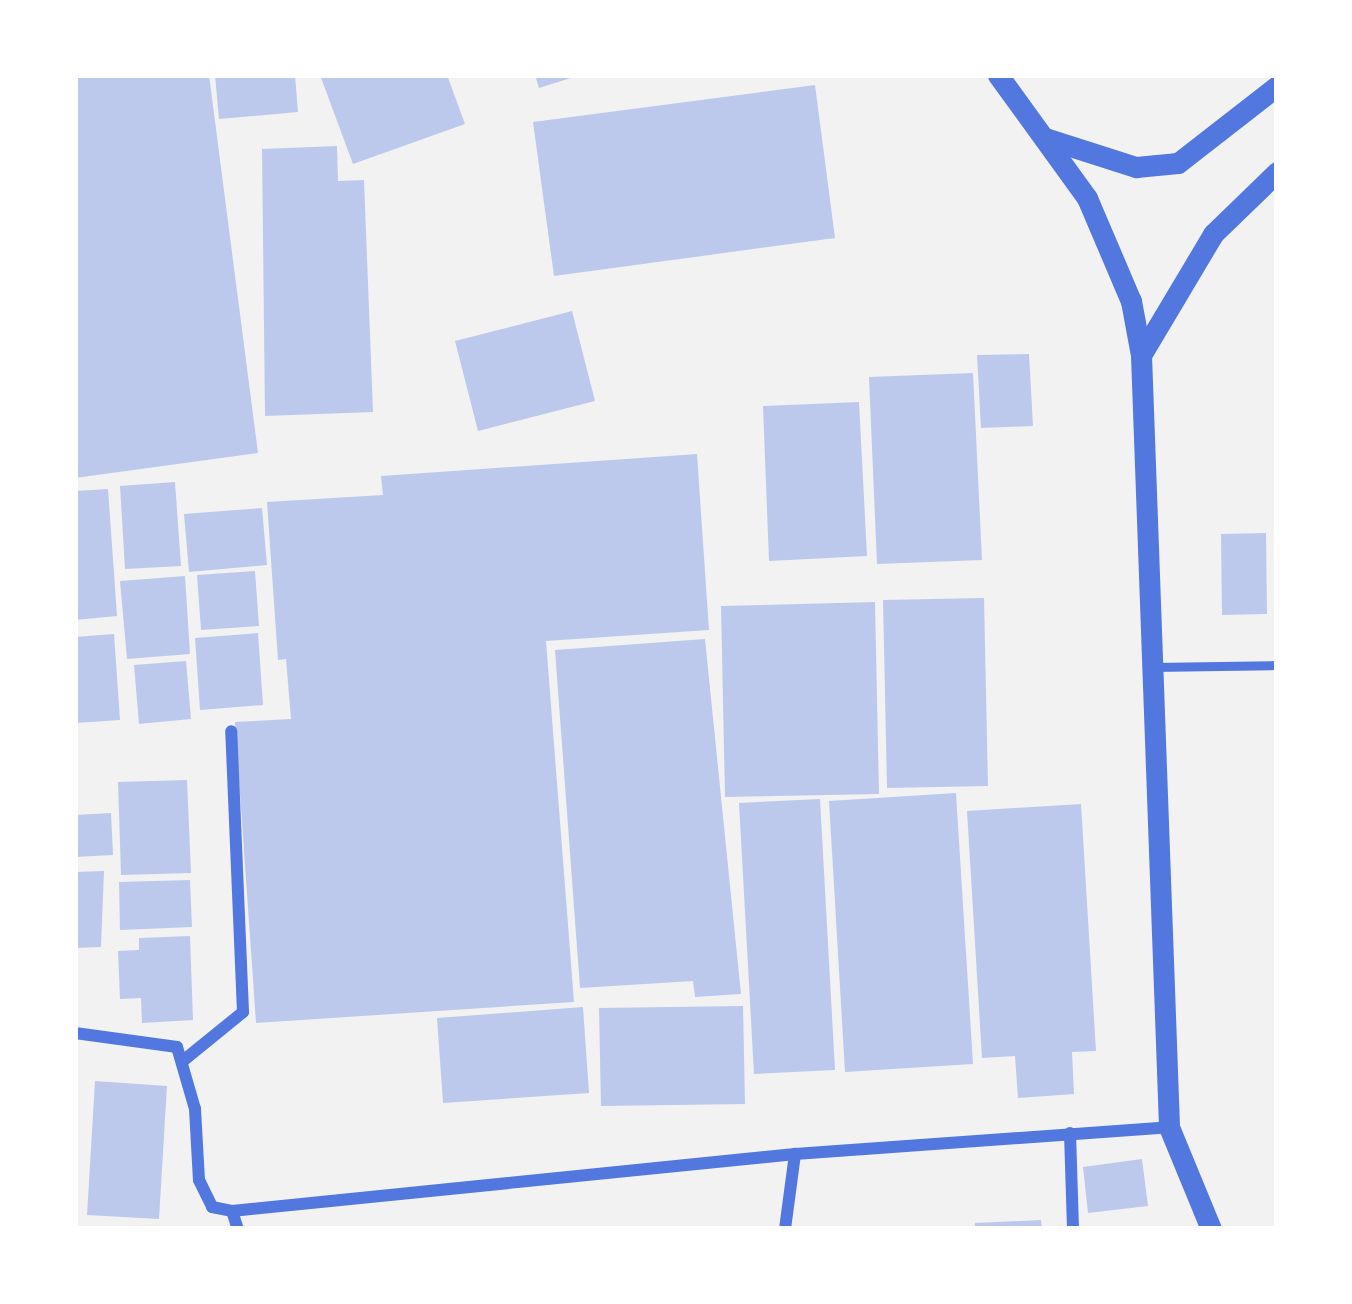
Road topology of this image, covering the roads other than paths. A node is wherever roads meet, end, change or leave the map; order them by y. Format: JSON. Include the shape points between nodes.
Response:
{"nodes":[{"id":1,"x":998,"y":75,"type":"edge"},
{"id":2,"x":1277,"y":86,"type":"edge"},
{"id":3,"x":1046,"y":138,"type":"junction"},
{"id":4,"x":1277,"y":172,"type":"edge"},
{"id":5,"x":1142,"y":355,"type":"junction"},
{"id":6,"x":1277,"y":664,"type":"edge"},
{"id":7,"x":1153,"y":667,"type":"junction"},
{"id":8,"x":231,"y":731,"type":"dead end"},
{"id":9,"x":75,"y":1033,"type":"edge"},
{"id":10,"x":184,"y":1060,"type":"junction"},
{"id":11,"x":1169,"y":1127,"type":"junction"},
{"id":12,"x":1070,"y":1132,"type":"junction"},
{"id":13,"x":795,"y":1154,"type":"junction"},
{"id":14,"x":232,"y":1211,"type":"junction"},
{"id":15,"x":238,"y":1229,"type":"edge"},
{"id":16,"x":785,"y":1229,"type":"edge"},
{"id":17,"x":1072,"y":1229,"type":"edge"},
{"id":18,"x":1210,"y":1229,"type":"edge"}],
"edges":[{"from":1,"to":3,"type":"street"},
{"from":2,"to":3,"type":"street","via":[[1178,163],[1136,167]]},
{"from":3,"to":5,"type":"street","via":[[1113,252]]},
{"from":4,"to":5,"type":"street","via":[[1185,273]]},
{"from":5,"to":7,"type":"street"},
{"from":6,"to":7,"type":"lane"},
{"from":7,"to":11,"type":"street"},
{"from":8,"to":10,"type":"street","via":[[243,1012]]},
{"from":9,"to":10,"type":"street","via":[[160,1040]]},
{"from":10,"to":14,"type":"street","via":[[200,1180],[212,1207]]},
{"from":11,"to":12,"type":"street"},
{"from":11,"to":18,"type":"street"},
{"from":12,"to":13,"type":"street"},
{"from":12,"to":17,"type":"street"},
{"from":13,"to":14,"type":"street"},
{"from":13,"to":16,"type":"street"},
{"from":14,"to":15,"type":"street"}]}
